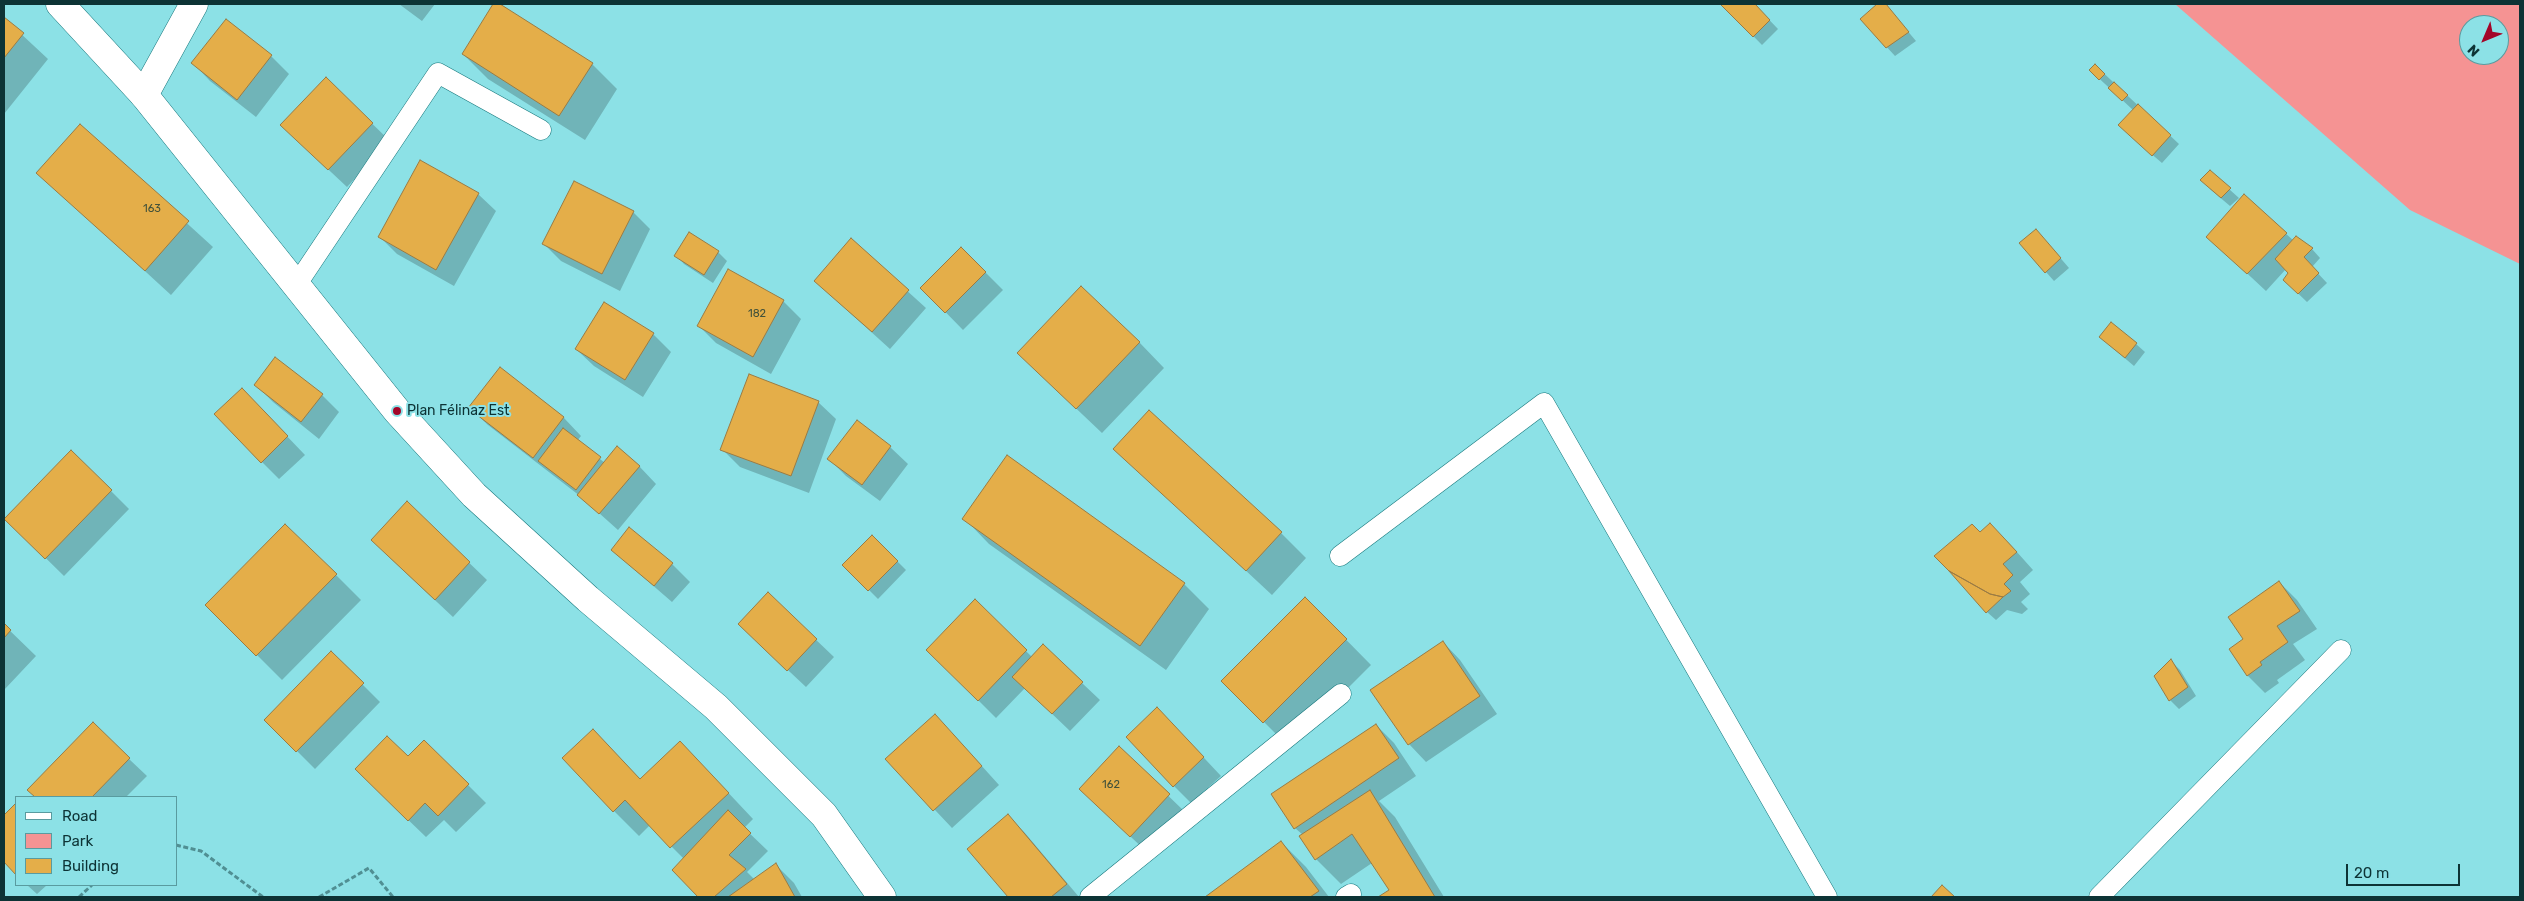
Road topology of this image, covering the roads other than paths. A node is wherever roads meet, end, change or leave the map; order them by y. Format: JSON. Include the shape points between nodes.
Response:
{"nodes":[{"id":1,"x":60,"y":4,"type":"edge"},
{"id":2,"x":194,"y":4,"type":"edge"},
{"id":3,"x":144,"y":95,"type":"junction"},
{"id":4,"x":541,"y":130,"type":"dead end"},
{"id":5,"x":297,"y":284,"type":"junction"},
{"id":6,"x":1340,"y":556,"type":"dead end"},
{"id":7,"x":2341,"y":650,"type":"dead end"},
{"id":8,"x":1341,"y":694,"type":"dead end"},
{"id":9,"x":1100,"y":894,"type":"edge"},
{"id":10,"x":882,"y":897,"type":"edge"},
{"id":11,"x":1827,"y":897,"type":"edge"},
{"id":12,"x":2100,"y":897,"type":"edge"}],
"edges":[{"from":1,"to":3,"type":"main road"},
{"from":2,"to":3,"type":"main road"},
{"from":3,"to":5,"type":"main road"},
{"from":4,"to":5,"type":"lane","via":[[438,73]]},
{"from":5,"to":10,"type":"main road","via":[[397,411],[474,495],[588,599],[723,714],[824,815]]},
{"from":6,"to":11,"type":"lane","via":[[1544,404]]},
{"from":7,"to":12,"type":"lane"},
{"from":8,"to":9,"type":"lane"}]}
